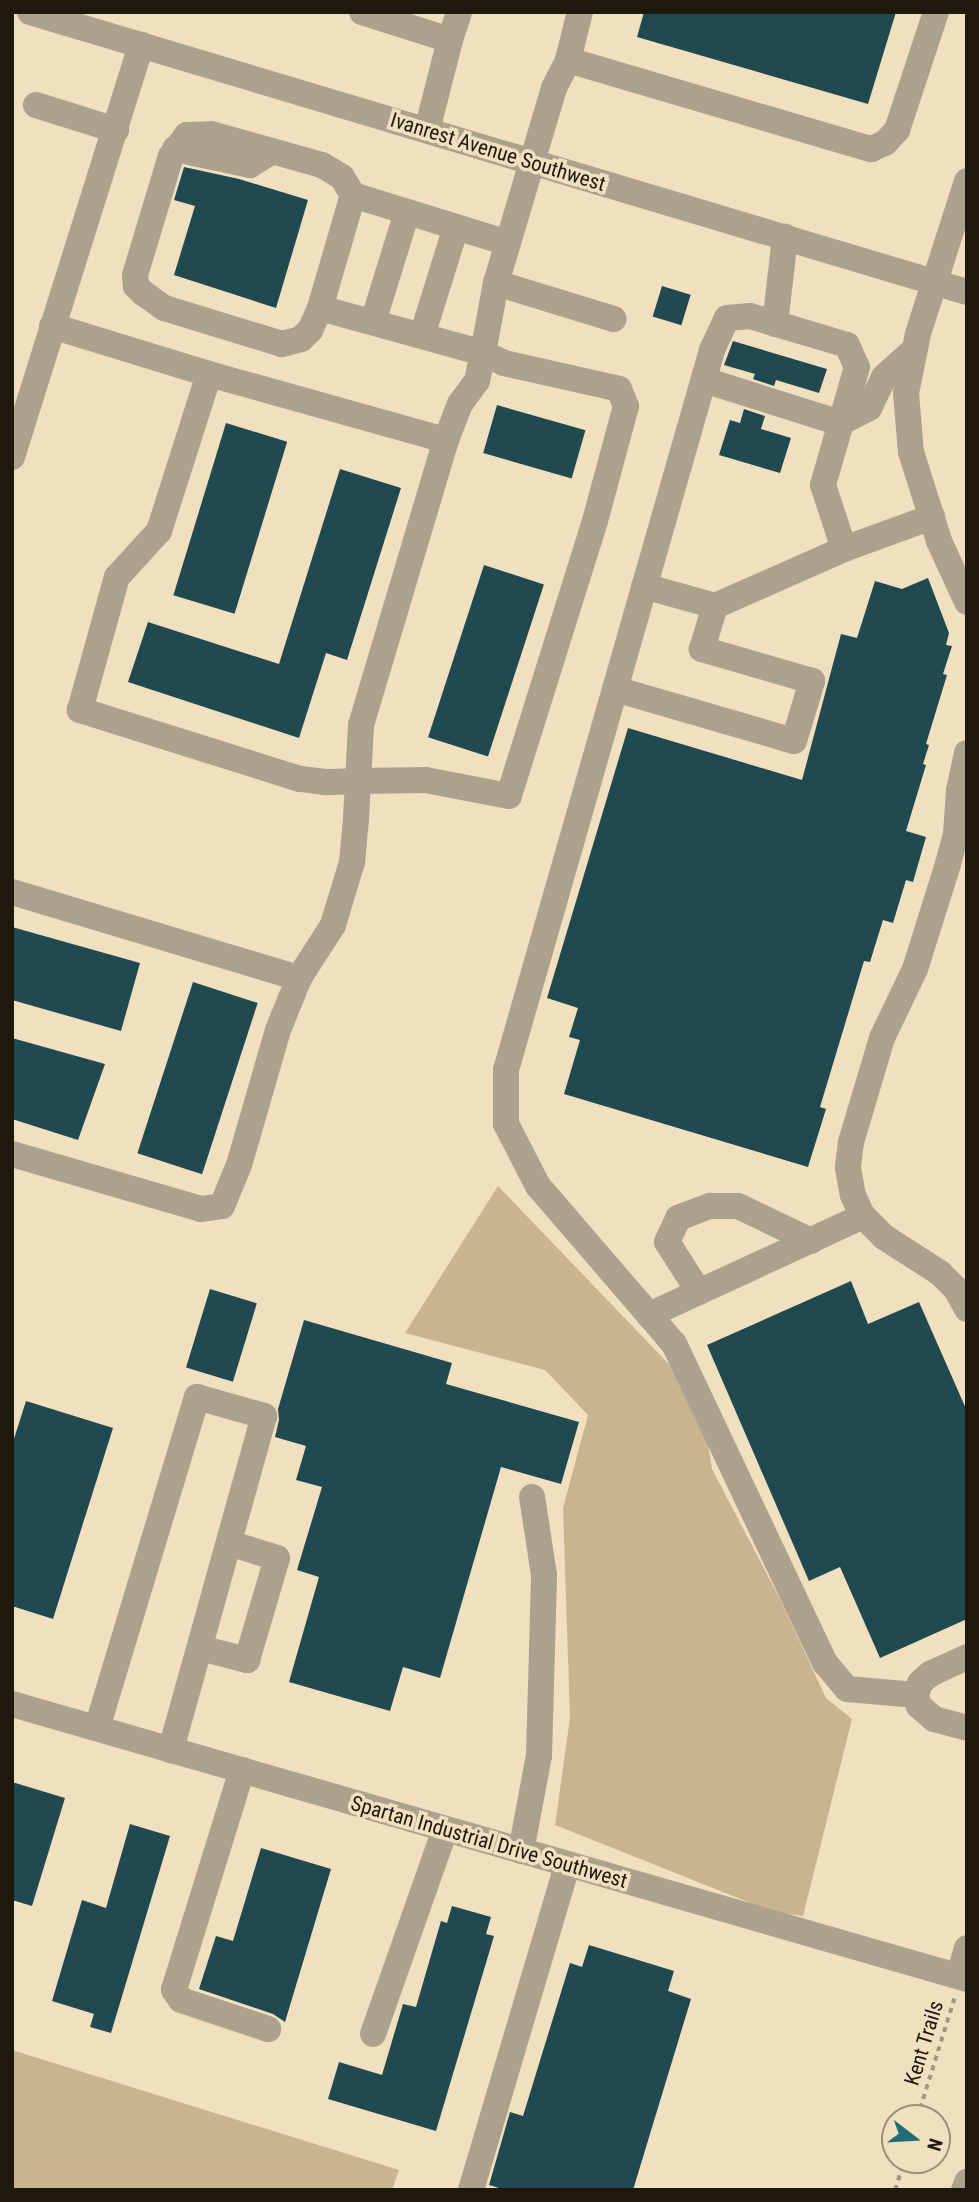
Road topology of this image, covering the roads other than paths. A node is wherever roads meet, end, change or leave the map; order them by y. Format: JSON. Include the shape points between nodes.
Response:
{"nodes":[{"id":1,"x":30,"y":12,"type":"edge"},
{"id":2,"x":362,"y":12,"type":"edge"},
{"id":3,"x":459,"y":12,"type":"edge"},
{"id":4,"x":580,"y":12,"type":"edge"},
{"id":5,"x":936,"y":12,"type":"edge"},
{"id":6,"x":450,"y":40,"type":"junction"},
{"id":7,"x":141,"y":45,"type":"junction"},
{"id":8,"x":568,"y":60,"type":"junction"},
{"id":9,"x":36,"y":105,"type":"dead end"},
{"id":10,"x":116,"y":130,"type":"junction"},
{"id":11,"x":427,"y":130,"type":"junction"},
{"id":12,"x":532,"y":162,"type":"junction"},
{"id":13,"x":967,"y":181,"type":"edge"},
{"id":14,"x":353,"y":195,"type":"junction"},
{"id":15,"x":407,"y":212,"type":"junction"},
{"id":16,"x":456,"y":227,"type":"junction"},
{"id":17,"x":785,"y":237,"type":"junction"},
{"id":18,"x":508,"y":243,"type":"junction"},
{"id":19,"x":935,"y":282,"type":"junction"},
{"id":20,"x":496,"y":283,"type":"junction"},
{"id":21,"x":967,"y":292,"type":"edge"},
{"id":22,"x":320,"y":308,"type":"junction"},
{"id":23,"x":614,"y":319,"type":"dead end"},
{"id":24,"x":373,"y":322,"type":"junction"},
{"id":25,"x":775,"y":324,"type":"junction"},
{"id":26,"x":52,"y":326,"type":"junction"},
{"id":27,"x":422,"y":336,"type":"junction"},
{"id":28,"x":915,"y":350,"type":"junction"},
{"id":29,"x":483,"y":353,"type":"junction"},
{"id":30,"x":209,"y":374,"type":"junction"},
{"id":31,"x":704,"y":380,"type":"junction"},
{"id":32,"x":840,"y":423,"type":"junction"},
{"id":33,"x":446,"y":440,"type":"junction"},
{"id":34,"x":12,"y":457,"type":"edge"},
{"id":35,"x":932,"y":517,"type":"junction"},
{"id":36,"x":844,"y":549,"type":"junction"},
{"id":37,"x":956,"y":550,"type":"edge"},
{"id":38,"x":645,"y":586,"type":"junction"},
{"id":39,"x":967,"y":602,"type":"edge"},
{"id":40,"x":715,"y":606,"type":"junction"},
{"id":41,"x":615,"y":689,"type":"junction"},
{"id":42,"x":967,"y":754,"type":"edge"},
{"id":43,"x":358,"y":781,"type":"junction"},
{"id":44,"x":12,"y":892,"type":"edge"},
{"id":45,"x":299,"y":978,"type":"junction"},
{"id":46,"x":12,"y":1154,"type":"edge"},
{"id":47,"x":863,"y":1216,"type":"junction"},
{"id":48,"x":811,"y":1241,"type":"junction"},
{"id":49,"x":699,"y":1292,"type":"junction"},
{"id":50,"x":967,"y":1309,"type":"edge"},
{"id":51,"x":649,"y":1315,"type":"junction"},
{"id":52,"x":532,"y":1497,"type":"dead end"},
{"id":53,"x":229,"y":1543,"type":"junction"},
{"id":54,"x":200,"y":1648,"type":"junction"},
{"id":55,"x":967,"y":1657,"type":"edge"},
{"id":56,"x":916,"y":1695,"type":"junction"},
{"id":57,"x":12,"y":1704,"type":"edge"},
{"id":58,"x":97,"y":1728,"type":"junction"},
{"id":59,"x":967,"y":1728,"type":"edge"},
{"id":60,"x":171,"y":1750,"type":"junction"},
{"id":61,"x":242,"y":1770,"type":"junction"},
{"id":62,"x":445,"y":1829,"type":"junction"},
{"id":63,"x":521,"y":1851,"type":"junction"},
{"id":64,"x":567,"y":1865,"type":"junction"},
{"id":65,"x":967,"y":1948,"type":"edge"},
{"id":66,"x":963,"y":1978,"type":"edge"},
{"id":67,"x":268,"y":2029,"type":"dead end"},
{"id":68,"x":373,"y":2034,"type":"dead end"},
{"id":69,"x":967,"y":2182,"type":"edge"},
{"id":70,"x":471,"y":2190,"type":"edge"},
{"id":71,"x":964,"y":2190,"type":"edge"}],
"edges":[{"from":1,"to":7,"type":"street","name":"Ivanrest Avenue Southwest"},
{"from":2,"to":6,"type":"street"},
{"from":3,"to":6,"type":"street"},
{"from":4,"to":8,"type":"street"},
{"from":5,"to":8,"type":"street","via":[[897,130],[871,149]]},
{"from":6,"to":11,"type":"street"},
{"from":7,"to":10,"type":"street"},
{"from":7,"to":11,"type":"street","name":"Ivanrest Avenue Southwest"},
{"from":8,"to":12,"type":"street","via":[[554,88]]},
{"from":9,"to":10,"type":"street"},
{"from":10,"to":26,"type":"street"},
{"from":11,"to":12,"type":"street","name":"Ivanrest Avenue Southwest"},
{"from":12,"to":17,"type":"street","name":"Ivanrest Avenue Southwest"},
{"from":12,"to":18,"type":"street"},
{"from":13,"to":19,"type":"street"},
{"from":14,"to":15,"type":"street"},
{"from":14,"to":22,"type":"street"},
{"from":14,"to":22,"type":"street","via":[[334,170],[198,133],[187,135],[175,149],[135,275],[136,286],[164,307],[282,344],[300,339],[310,330]]},
{"from":15,"to":16,"type":"street"},
{"from":15,"to":24,"type":"street"},
{"from":16,"to":18,"type":"street"},
{"from":16,"to":27,"type":"street"},
{"from":17,"to":19,"type":"street","name":"Ivanrest Avenue Southwest"},
{"from":17,"to":25,"type":"street"},
{"from":18,"to":20,"type":"street"},
{"from":19,"to":21,"type":"street","name":"Ivanrest Avenue Southwest"},
{"from":19,"to":28,"type":"street"},
{"from":20,"to":23,"type":"street"},
{"from":20,"to":29,"type":"street"},
{"from":22,"to":24,"type":"street"},
{"from":24,"to":27,"type":"street"},
{"from":25,"to":31,"type":"street","via":[[750,316],[727,318]]},
{"from":25,"to":32,"type":"street","via":[[846,345],[857,366]]},
{"from":26,"to":30,"type":"street"},
{"from":26,"to":34,"type":"street"},
{"from":27,"to":29,"type":"street"},
{"from":28,"to":32,"type":"street","via":[[884,377],[869,408]]},
{"from":28,"to":35,"type":"street","via":[[906,393],[911,452]]},
{"from":29,"to":33,"type":"street","via":[[477,380],[460,404]]},
{"from":29,"to":43,"type":"street","via":[[504,363],[619,389],[626,406],[595,520],[509,796],[426,780]]},
{"from":30,"to":33,"type":"street"},
{"from":30,"to":43,"type":"street","via":[[159,531],[117,577],[80,710],[300,779]]},
{"from":31,"to":32,"type":"street"},
{"from":31,"to":38,"type":"street"},
{"from":32,"to":36,"type":"street","via":[[823,485]]},
{"from":33,"to":43,"type":"street","via":[[361,725]]},
{"from":35,"to":36,"type":"street"},
{"from":35,"to":37,"type":"street"},
{"from":36,"to":40,"type":"street"},
{"from":37,"to":39,"type":"street"},
{"from":38,"to":40,"type":"street"},
{"from":38,"to":41,"type":"street"},
{"from":40,"to":41,"type":"street","via":[[702,649],[812,681],[794,741]]},
{"from":41,"to":51,"type":"street","via":[[506,1070],[506,1124],[538,1186]]},
{"from":42,"to":47,"type":"street","via":[[948,864],[915,969],[881,1038],[851,1142],[849,1177]]},
{"from":43,"to":45,"type":"street","via":[[352,862],[333,925]]},
{"from":44,"to":45,"type":"street"},
{"from":45,"to":46,"type":"street","via":[[222,1206],[201,1209]]},
{"from":47,"to":48,"type":"street"},
{"from":47,"to":50,"type":"street","via":[[884,1237],[940,1273]]},
{"from":48,"to":49,"type":"street"},
{"from":48,"to":49,"type":"street","via":[[738,1206],[709,1206],[678,1218],[667,1242]]},
{"from":49,"to":51,"type":"street"},
{"from":51,"to":56,"type":"street","via":[[674,1344],[825,1663],[848,1689]]},
{"from":52,"to":63,"type":"street","via":[[544,1575],[539,1756]]},
{"from":53,"to":54,"type":"street"},
{"from":53,"to":54,"type":"street","via":[[277,1558],[247,1660]]},
{"from":53,"to":58,"type":"street","via":[[264,1416],[197,1397]]},
{"from":54,"to":60,"type":"street"},
{"from":55,"to":56,"type":"street","via":[[930,1674]]},
{"from":56,"to":59,"type":"street","via":[[919,1706],[934,1719]]},
{"from":57,"to":58,"type":"street","name":"Spartan Industrial Drive Southwest"},
{"from":58,"to":60,"type":"street","name":"Spartan Industrial Drive Southwest"},
{"from":60,"to":61,"type":"street","name":"Spartan Industrial Drive Southwest"},
{"from":61,"to":62,"type":"street","name":"Spartan Industrial Drive Southwest"},
{"from":61,"to":67,"type":"street","via":[[174,1990],[180,2000]]},
{"from":62,"to":63,"type":"street","name":"Spartan Industrial Drive Southwest"},
{"from":62,"to":68,"type":"street"},
{"from":63,"to":64,"type":"street","name":"Spartan Industrial Drive Southwest"},
{"from":64,"to":66,"type":"street","name":"Spartan Industrial Drive Southwest"},
{"from":64,"to":70,"type":"street"},
{"from":65,"to":66,"type":"street"},
{"from":69,"to":71,"type":"street"}]}
